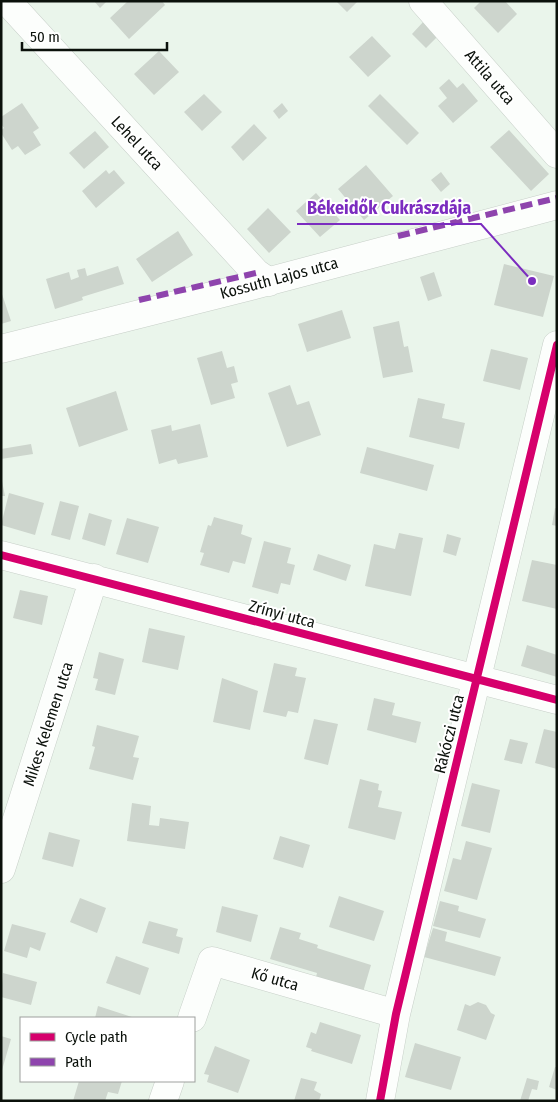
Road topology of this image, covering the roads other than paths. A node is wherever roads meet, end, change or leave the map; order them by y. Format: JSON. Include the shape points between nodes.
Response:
{"nodes":[{"id":1,"x":7,"y":1,"type":"edge"},
{"id":2,"x":423,"y":1,"type":"edge"},
{"id":3,"x":557,"y":154,"type":"edge"},
{"id":4,"x":557,"y":205,"type":"edge"},
{"id":5,"x":269,"y":282,"type":"junction"},
{"id":6,"x":557,"y":345,"type":"edge"},
{"id":7,"x":1,"y":349,"type":"edge"},
{"id":8,"x":1,"y":555,"type":"edge"},
{"id":9,"x":94,"y":578,"type":"junction"},
{"id":10,"x":477,"y":680,"type":"junction"},
{"id":11,"x":557,"y":700,"type":"edge"},
{"id":12,"x":1,"y":869,"type":"edge"},
{"id":13,"x":396,"y":1014,"type":"junction"},
{"id":14,"x":192,"y":1017,"type":"edge"},
{"id":15,"x":170,"y":1082,"type":"edge"},
{"id":16,"x":163,"y":1101,"type":"edge"},
{"id":17,"x":380,"y":1101,"type":"edge"}],
"edges":[{"from":1,"to":5,"type":"street","name":"Lehel utca","via":[[256,273]]},
{"from":2,"to":3,"type":"street","name":"Attila utca"},
{"from":4,"to":5,"type":"street","name":"Kossuth Lajos utca"},
{"from":5,"to":7,"type":"street","name":"Kossuth Lajos utca"},
{"from":6,"to":10,"type":"street","name":"Rákóczi utca"},
{"from":8,"to":9,"type":"street","name":"Zrínyi utca"},
{"from":9,"to":10,"type":"street","name":"Zrínyi utca"},
{"from":9,"to":12,"type":"street","name":"Mikes Kelemen utca"},
{"from":10,"to":11,"type":"street","name":"Zrínyi utca"},
{"from":10,"to":13,"type":"street","name":"Rákóczi utca"},
{"from":13,"to":14,"type":"street","name":"Kő utca","via":[[212,960]]},
{"from":13,"to":17,"type":"street","name":"Rákóczi utca"},
{"from":15,"to":16,"type":"street"}]}
